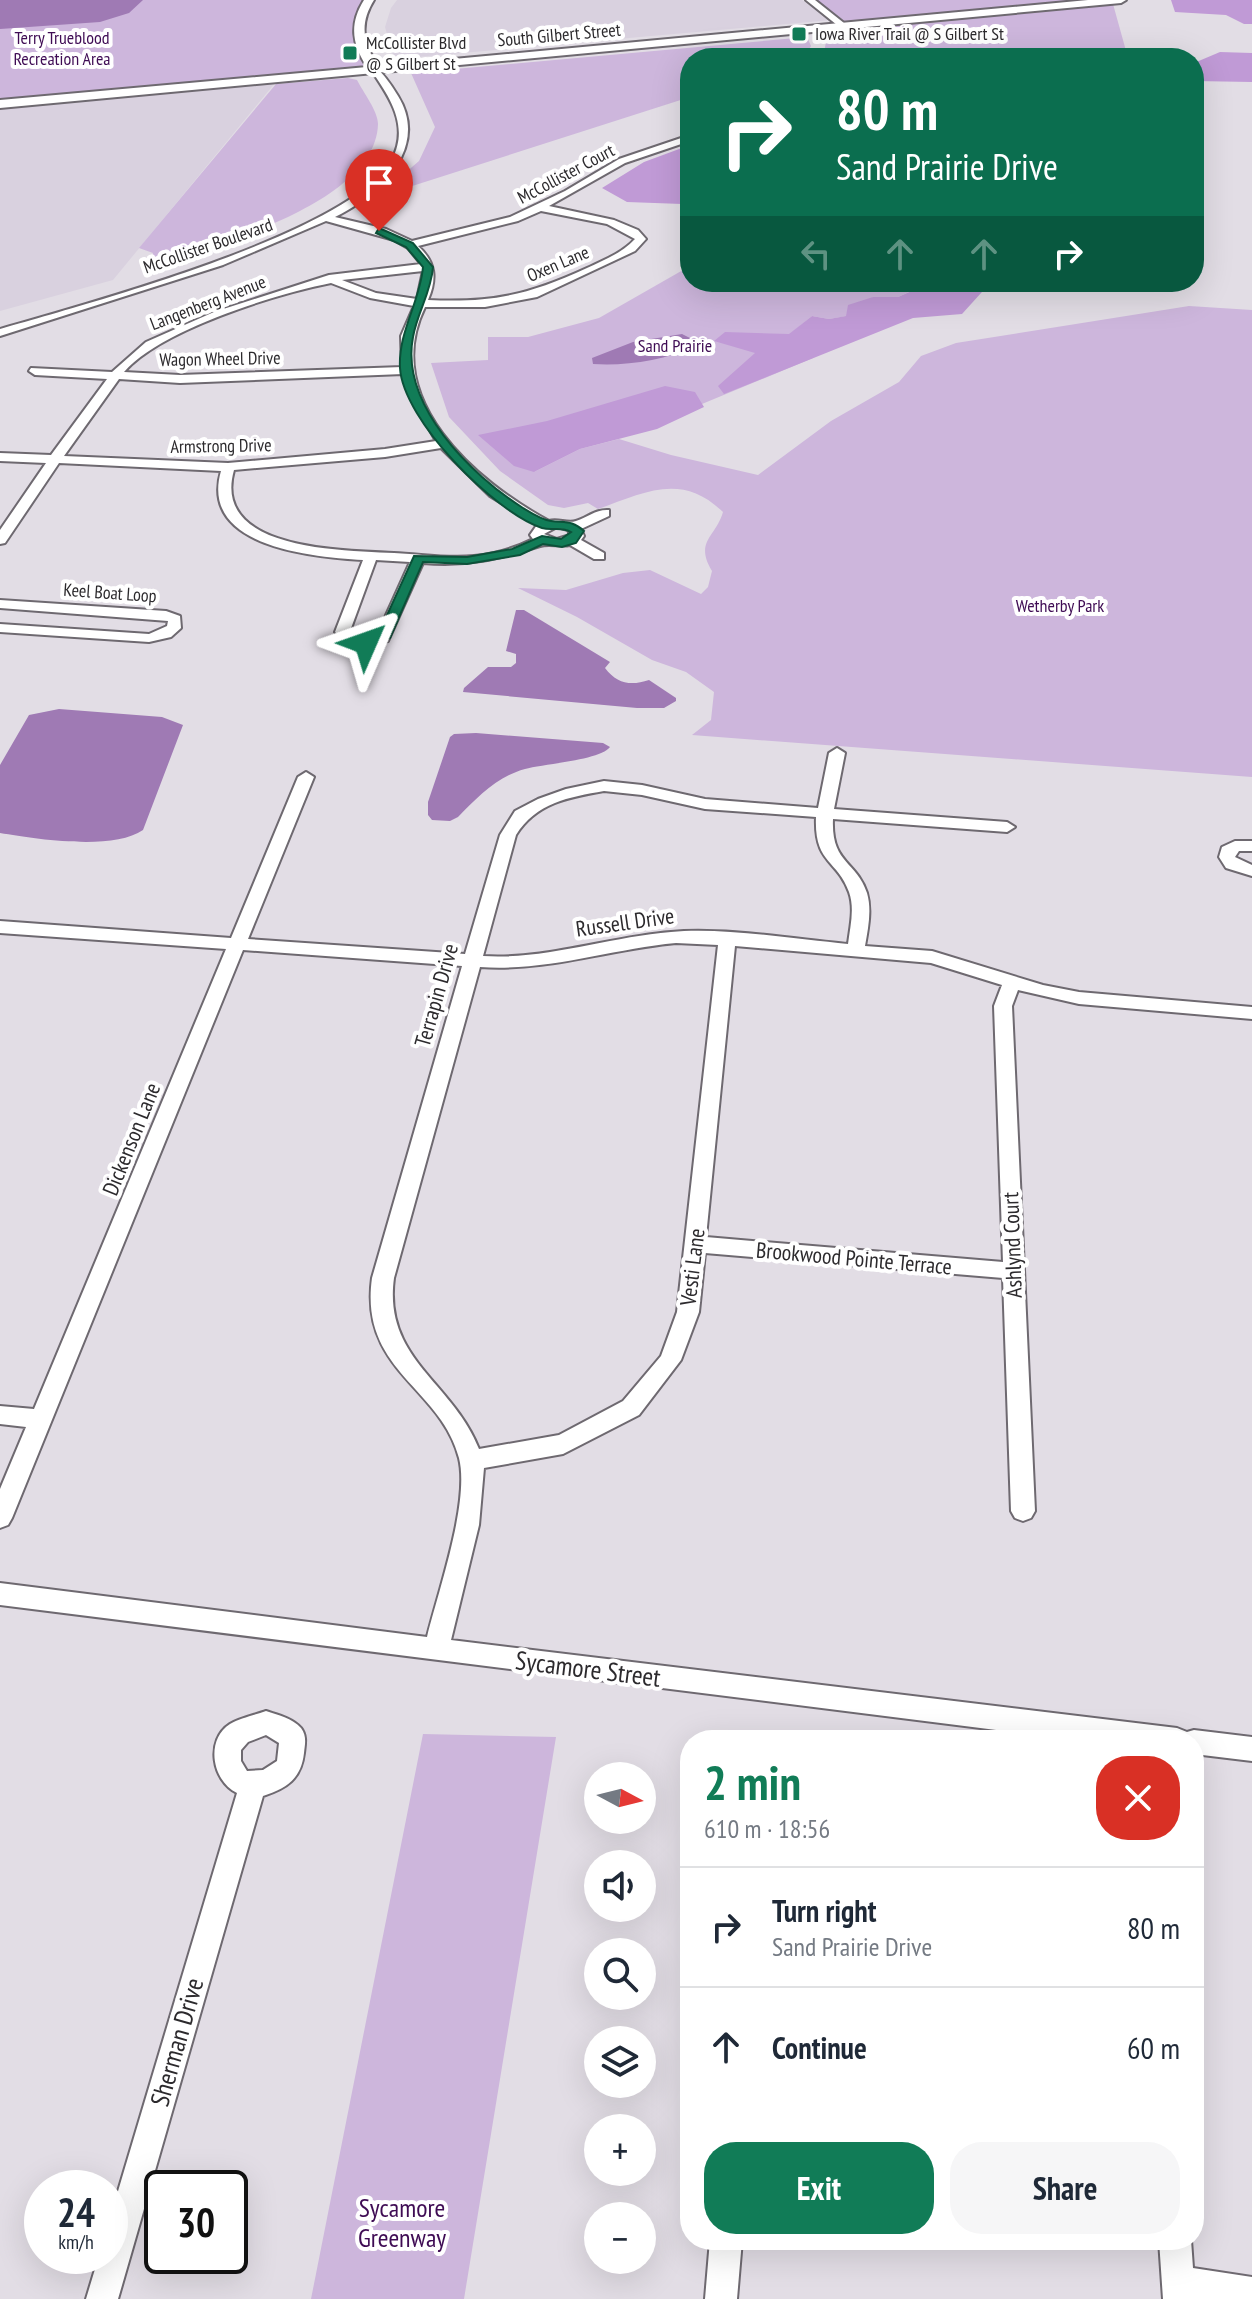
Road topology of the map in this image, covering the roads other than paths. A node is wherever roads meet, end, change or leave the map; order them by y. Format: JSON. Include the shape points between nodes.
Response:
{"nodes":[{"id":1,"x":369,"y":0,"type":"edge"},
{"id":2,"x":810,"y":0,"type":"edge"},
{"id":3,"x":1121,"y":0,"type":"edge"},
{"id":4,"x":845,"y":27,"type":"junction"},
{"id":5,"x":375,"y":70,"type":"junction"},
{"id":6,"x":0,"y":104,"type":"edge"},
{"id":7,"x":680,"y":141,"type":"edge"},
{"id":8,"x":397,"y":149,"type":"junction"},
{"id":9,"x":541,"y":208,"type":"junction"},
{"id":10,"x":315,"y":215,"type":"junction"},
{"id":11,"x":328,"y":219,"type":"junction"},
{"id":12,"x":409,"y":245,"type":"junction"},
{"id":13,"x":428,"y":267,"type":"junction"},
{"id":14,"x":329,"y":278,"type":"junction"},
{"id":15,"x":420,"y":301,"type":"junction"},
{"id":16,"x":0,"y":325,"type":"edge"},
{"id":17,"x":0,"y":333,"type":"edge"},
{"id":18,"x":405,"y":370,"type":"junction"},
{"id":19,"x":35,"y":371,"type":"dead end"},
{"id":20,"x":115,"y":376,"type":"junction"},
{"id":21,"x":443,"y":444,"type":"junction"},
{"id":22,"x":0,"y":457,"type":"edge"},
{"id":23,"x":56,"y":461,"type":"junction"},
{"id":24,"x":228,"y":467,"type":"junction"},
{"id":25,"x":604,"y":513,"type":"dead end"},
{"id":26,"x":544,"y":532,"type":"junction"},
{"id":27,"x":573,"y":534,"type":"junction"},
{"id":28,"x":0,"y":540,"type":"edge"},
{"id":29,"x":371,"y":556,"type":"junction"},
{"id":30,"x":599,"y":556,"type":"dead end"},
{"id":31,"x":419,"y":558,"type":"junction"},
{"id":32,"x":0,"y":604,"type":"edge"},
{"id":33,"x":0,"y":628,"type":"edge"},
{"id":34,"x":837,"y":753,"type":"dead end"},
{"id":35,"x":306,"y":777,"type":"dead end"},
{"id":36,"x":826,"y":814,"type":"junction"},
{"id":37,"x":1007,"y":827,"type":"dead end"},
{"id":38,"x":1252,"y":846,"type":"edge"},
{"id":39,"x":1252,"y":871,"type":"edge"},
{"id":40,"x":1,"y":929,"type":"edge"},
{"id":41,"x":727,"y":940,"type":"junction"},
{"id":42,"x":237,"y":945,"type":"junction"},
{"id":43,"x":856,"y":950,"type":"junction"},
{"id":44,"x":471,"y":961,"type":"junction"},
{"id":45,"x":1013,"y":981,"type":"junction"},
{"id":46,"x":1252,"y":1013,"type":"edge"},
{"id":47,"x":696,"y":1244,"type":"junction"},
{"id":48,"x":1013,"y":1271,"type":"junction"},
{"id":49,"x":0,"y":1415,"type":"edge"},
{"id":50,"x":42,"y":1419,"type":"junction"},
{"id":51,"x":472,"y":1460,"type":"junction"},
{"id":52,"x":1023,"y":1511,"type":"dead end"},
{"id":53,"x":0,"y":1518,"type":"edge"},
{"id":54,"x":0,"y":1594,"type":"edge"},
{"id":55,"x":436,"y":1650,"type":"junction"},
{"id":56,"x":1095,"y":1730,"type":"edge"},
{"id":57,"x":1204,"y":1743,"type":"edge"},
{"id":58,"x":1252,"y":1749,"type":"edge"},
{"id":59,"x":252,"y":1786,"type":"dead end"},
{"id":60,"x":725,"y":2250,"type":"edge"},
{"id":61,"x":1176,"y":2250,"type":"edge"},
{"id":62,"x":1179,"y":2290,"type":"edge"},
{"id":63,"x":1252,"y":2293,"type":"edge"},
{"id":64,"x":102,"y":2299,"type":"edge"},
{"id":65,"x":721,"y":2299,"type":"edge"}],
"edges":[{"from":1,"to":5,"type":"main road","name":"McCollister Boulevard","via":[[358,18],[357,34]]},
{"from":2,"to":4,"type":"street"},
{"from":3,"to":4,"type":"main road","name":"South Gilbert Street"},
{"from":4,"to":5,"type":"main road","name":"South Gilbert Street"},
{"from":5,"to":6,"type":"main road","name":"South Gilbert Street"},
{"from":5,"to":8,"type":"street","name":"McCollister Boulevard","via":[[404,116]]},
{"from":7,"to":9,"type":"street","name":"McCollister Court","via":[[622,161]]},
{"from":8,"to":10,"type":"street","name":"McCollister Boulevard","via":[[360,186]]},
{"from":8,"to":11,"type":"street","name":"McCollister Boulevard","via":[[398,159],[374,188]]},
{"from":9,"to":12,"type":"street","name":"McCollister Court"},
{"from":9,"to":15,"type":"street","name":"Oxen Lane","via":[[619,224],[641,239],[628,252],[532,295],[490,302]]},
{"from":10,"to":11,"type":"street"},
{"from":10,"to":16,"type":"street","name":"McCollister Boulevard","via":[[214,257]]},
{"from":11,"to":12,"type":"street","via":[[379,231]]},
{"from":11,"to":17,"type":"street","name":"McCollister Boulevard","via":[[260,248]]},
{"from":12,"to":13,"type":"street"},
{"from":13,"to":14,"type":"street","name":"Langenberg Avenue"},
{"from":13,"to":15,"type":"street"},
{"from":14,"to":15,"type":"street","name":"Oxen Lane","via":[[365,295]]},
{"from":14,"to":20,"type":"street","name":"Langenberg Avenue","via":[[184,328],[150,344]]},
{"from":15,"to":18,"type":"street","via":[[407,336]]},
{"from":18,"to":20,"type":"street","name":"Wagon Wheel Drive","via":[[245,379]]},
{"from":18,"to":21,"type":"street"},
{"from":19,"to":20,"type":"street","name":"Wagon Wheel Drive"},
{"from":20,"to":23,"type":"street","name":"Langenberg Avenue"},
{"from":21,"to":24,"type":"street","name":"Armstrong Drive"},
{"from":21,"to":26,"type":"street"},
{"from":22,"to":23,"type":"street","name":"Armstrong Drive"},
{"from":23,"to":24,"type":"street","name":"Armstrong Drive"},
{"from":23,"to":28,"type":"street","name":"Langenberg Avenue"},
{"from":24,"to":29,"type":"street","via":[[222,494],[246,529],[282,545]]},
{"from":25,"to":27,"type":"street"},
{"from":26,"to":27,"type":"street","via":[[556,523]]},
{"from":26,"to":31,"type":"street","via":[[515,552],[467,561]]},
{"from":27,"to":30,"type":"street"},
{"from":29,"to":31,"type":"street"},
{"from":29,"to":31,"type":"street","via":[[342,632],[349,640],[366,643],[383,638]]},
{"from":32,"to":33,"type":"street","name":"Keel Boat Loop","via":[[175,619],[166,634],[149,638]]},
{"from":34,"to":36,"type":"street"},
{"from":35,"to":42,"type":"street","name":"Dickenson Lane"},
{"from":36,"to":37,"type":"street","name":"Terrapin Drive"},
{"from":36,"to":43,"type":"street","via":[[825,841],[831,857],[855,886],[860,902]]},
{"from":36,"to":44,"type":"street","name":"Terrapin Drive","via":[[705,804],[604,786],[544,802],[521,814],[508,835]]},
{"from":38,"to":39,"type":"street","via":[[1235,846],[1227,857]]},
{"from":40,"to":42,"type":"street","name":"Russell Drive"},
{"from":41,"to":43,"type":"street","name":"Russell Drive"},
{"from":41,"to":44,"type":"street","name":"Russell Drive","via":[[676,937],[528,961]]},
{"from":41,"to":47,"type":"street","name":"Vesti Lane"},
{"from":42,"to":44,"type":"street","name":"Russell Drive"},
{"from":42,"to":50,"type":"street","name":"Dickenson Lane"},
{"from":43,"to":45,"type":"street","name":"Russell Drive","via":[[932,957]]},
{"from":44,"to":51,"type":"street","name":"Terrapin Drive","via":[[383,1278],[380,1307],[398,1352],[459,1429]]},
{"from":45,"to":46,"type":"street","name":"Russell Drive","via":[[1079,998]]},
{"from":45,"to":48,"type":"street","name":"Ashlynd Court","via":[[1003,1006]]},
{"from":47,"to":48,"type":"street","name":"Brookwood Pointe Terrace"},
{"from":47,"to":51,"type":"street","name":"Vesti Lane","via":[[688,1312],[670,1360],[631,1408],[563,1444]]},
{"from":48,"to":52,"type":"street","name":"Ashlynd Court"},
{"from":49,"to":50,"type":"street"},
{"from":50,"to":53,"type":"street","name":"Dickenson Lane"},
{"from":51,"to":55,"type":"street","name":"Terrapin Drive","via":[[474,1492]]},
{"from":54,"to":55,"type":"street","name":"Sycamore Street"},
{"from":55,"to":56,"type":"street","name":"Sycamore Street"},
{"from":57,"to":58,"type":"street"},
{"from":59,"to":64,"type":"street","name":"Sherman Drive"},
{"from":60,"to":65,"type":"street"},
{"from":61,"to":62,"type":"street"},
{"from":62,"to":63,"type":"street"}]}
